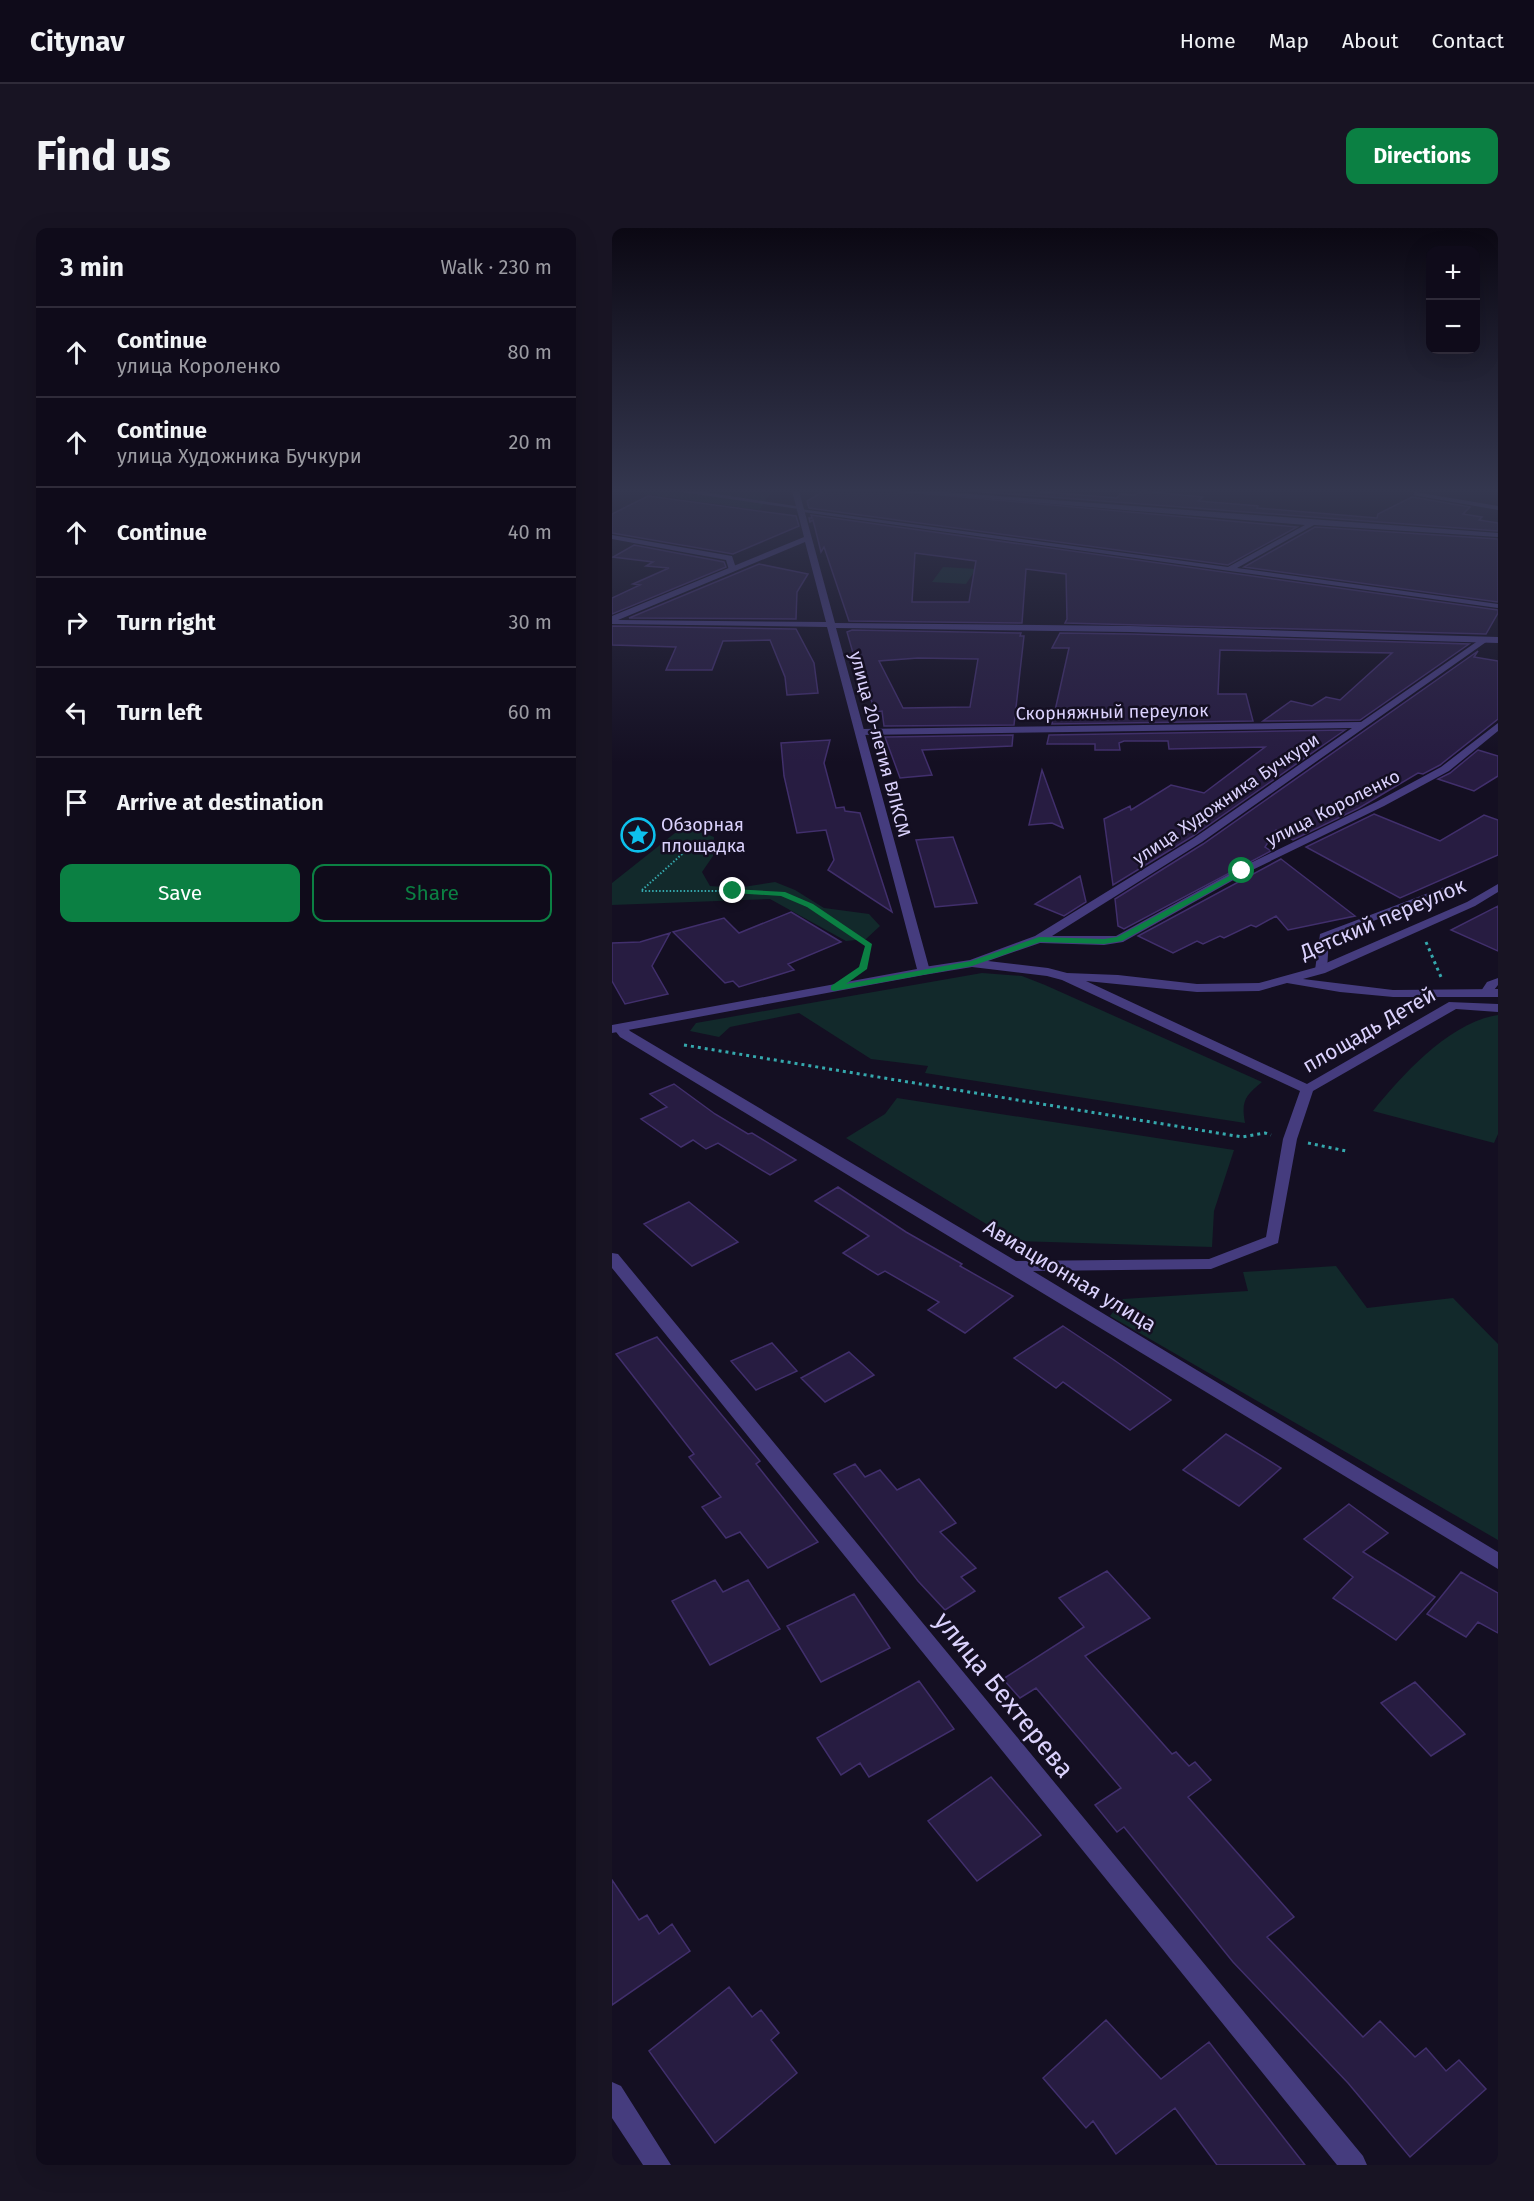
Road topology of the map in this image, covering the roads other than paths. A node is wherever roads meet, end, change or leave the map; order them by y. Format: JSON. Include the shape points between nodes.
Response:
{"nodes":[{"id":1,"x":701,"y":581,"type":"edge"},
{"id":2,"x":818,"y":581,"type":"edge"},
{"id":3,"x":1325,"y":581,"type":"edge"},
{"id":4,"x":1498,"y":606,"type":"edge"},
{"id":5,"x":612,"y":620,"type":"edge"},
{"id":6,"x":830,"y":625,"type":"junction"},
{"id":7,"x":1485,"y":640,"type":"junction"},
{"id":8,"x":1498,"y":640,"type":"edge"},
{"id":9,"x":1364,"y":725,"type":"junction"},
{"id":10,"x":1498,"y":726,"type":"edge"},
{"id":11,"x":861,"y":732,"type":"junction"},
{"id":12,"x":1455,"y":886,"type":"dead end"},
{"id":13,"x":1498,"y":886,"type":"edge"},
{"id":14,"x":1039,"y":939,"type":"junction"},
{"id":15,"x":972,"y":963,"type":"junction"},
{"id":16,"x":1322,"y":970,"type":"junction"},
{"id":17,"x":924,"y":971,"type":"junction"},
{"id":18,"x":1066,"y":977,"type":"junction"},
{"id":19,"x":1287,"y":979,"type":"junction"},
{"id":20,"x":1498,"y":981,"type":"edge"},
{"id":21,"x":1491,"y":993,"type":"edge"},
{"id":22,"x":1498,"y":1008,"type":"edge"},
{"id":23,"x":616,"y":1029,"type":"edge"},
{"id":24,"x":1307,"y":1089,"type":"junction"},
{"id":25,"x":612,"y":1258,"type":"edge"},
{"id":26,"x":1013,"y":1266,"type":"junction"},
{"id":27,"x":1498,"y":1561,"type":"edge"},
{"id":28,"x":612,"y":2095,"type":"edge"},
{"id":29,"x":658,"y":2165,"type":"edge"},
{"id":30,"x":1354,"y":2165,"type":"edge"}],
"edges":[{"from":1,"to":5,"type":"street"},
{"from":2,"to":6,"type":"street","name":"улица 20-летия ВЛКСМ"},
{"from":3,"to":4,"type":"street"},
{"from":5,"to":6,"type":"street"},
{"from":6,"to":7,"type":"street"},
{"from":6,"to":11,"type":"street","name":"улица 20-летия ВЛКСМ"},
{"from":7,"to":8,"type":"street"},
{"from":7,"to":9,"type":"street","name":"улица Художника Бучкури"},
{"from":9,"to":11,"type":"street","name":"Скорняжный переулок"},
{"from":9,"to":14,"type":"street","name":"улица Художника Бучкури","via":[[1198,840]]},
{"from":10,"to":14,"type":"street","name":"улица Короленко","via":[[1445,769],[1242,871],[1119,939]]},
{"from":11,"to":17,"type":"street","name":"улица 20-летия ВЛКСМ"},
{"from":12,"to":16,"type":"lane","via":[[1324,936]]},
{"from":13,"to":16,"type":"street","name":"Детский переулок","via":[[1471,904]]},
{"from":14,"to":15,"type":"street","name":"улица Художника Бучкури"},
{"from":15,"to":17,"type":"street"},
{"from":15,"to":18,"type":"street"},
{"from":16,"to":19,"type":"street","name":"Детский переулок"},
{"from":17,"to":23,"type":"street"},
{"from":18,"to":19,"type":"street","name":"Детский переулок","via":[[1229,988],[1259,987]]},
{"from":18,"to":24,"type":"street"},
{"from":19,"to":21,"type":"street","via":[[1449,997]]},
{"from":20,"to":21,"type":"lane","via":[[1491,984]]},
{"from":22,"to":24,"type":"street","name":"площадь Детей","via":[[1454,1005]]},
{"from":23,"to":26,"type":"street","name":"Авиационная улица"},
{"from":24,"to":26,"type":"street","name":"площадь Детей","via":[[1290,1139],[1273,1240],[1212,1264]]},
{"from":25,"to":30,"type":"street","name":"улица Бехтерева"},
{"from":26,"to":27,"type":"street","name":"Авиационная улица"},
{"from":28,"to":29,"type":"street"}]}
